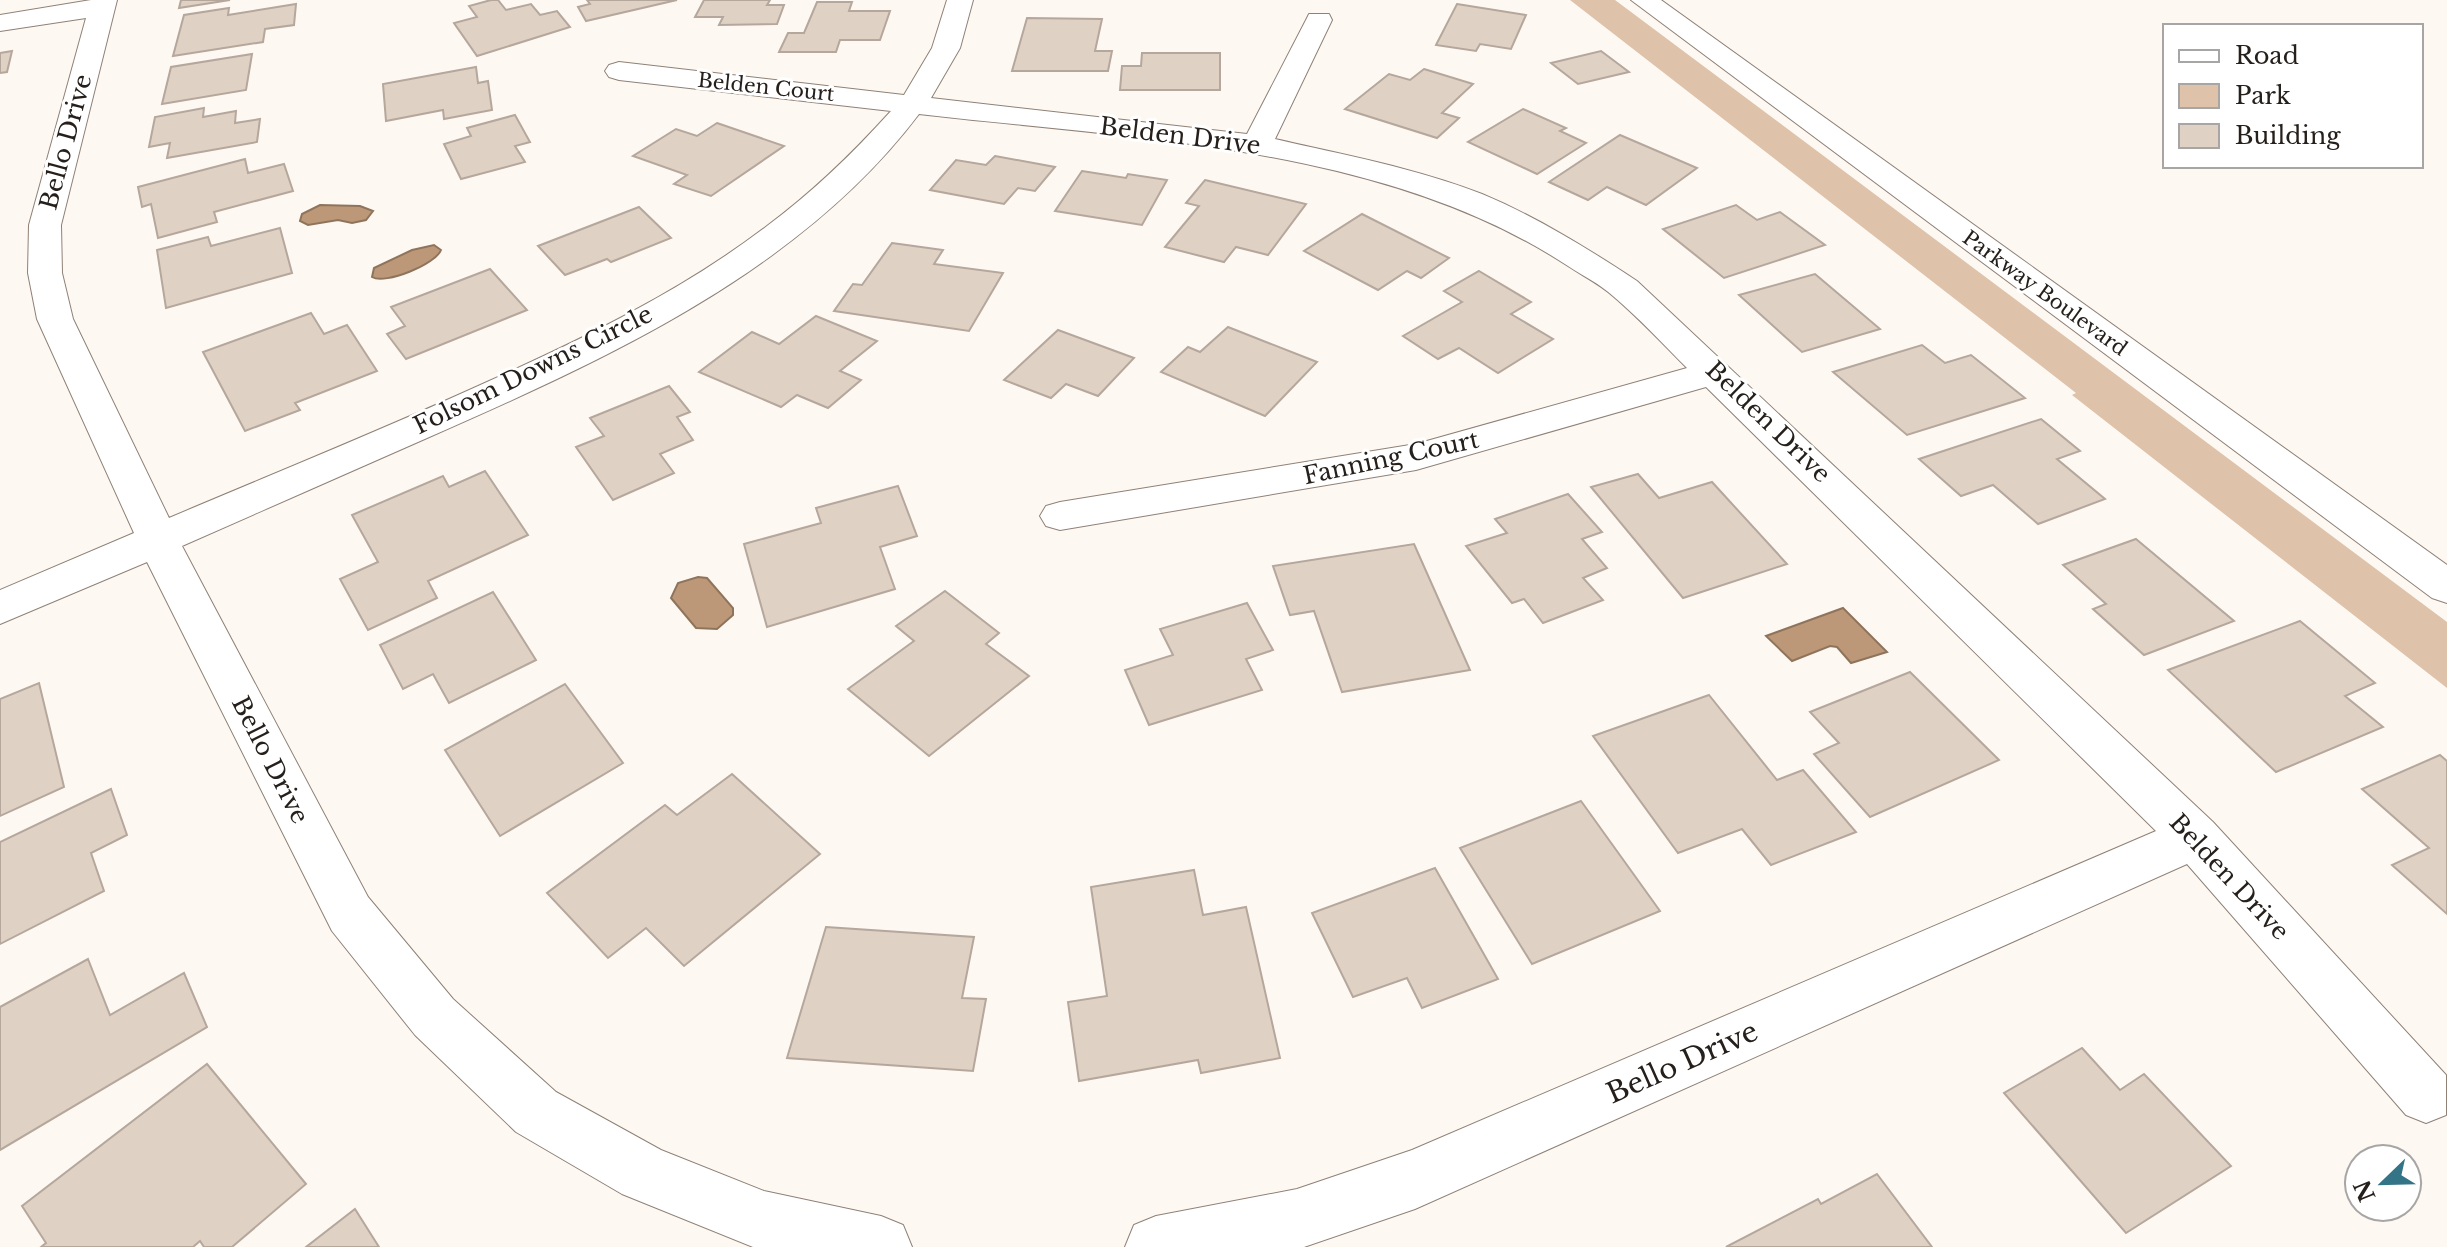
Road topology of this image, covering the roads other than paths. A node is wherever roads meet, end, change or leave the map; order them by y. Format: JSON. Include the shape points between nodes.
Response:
{"nodes":[{"id":1,"x":960,"y":0,"type":"edge"},
{"id":2,"x":1644,"y":0,"type":"edge"},
{"id":3,"x":102,"y":4,"type":"edge"},
{"id":4,"x":1319,"y":20,"type":"dead end"},
{"id":5,"x":0,"y":23,"type":"edge"},
{"id":6,"x":619,"y":71,"type":"dead end"},
{"id":7,"x":913,"y":103,"type":"junction"},
{"id":8,"x":1257,"y":144,"type":"junction"},
{"id":9,"x":1716,"y":372,"type":"junction"},
{"id":10,"x":1060,"y":516,"type":"dead end"},
{"id":11,"x":159,"y":539,"type":"junction"},
{"id":12,"x":2447,"y":587,"type":"edge"},
{"id":13,"x":0,"y":608,"type":"edge"},
{"id":14,"x":2195,"y":837,"type":"junction"},
{"id":15,"x":2426,"y":1095,"type":"dead end"},
{"id":16,"x":881,"y":1247,"type":"edge"},
{"id":17,"x":1156,"y":1247,"type":"edge"}],
"edges":[{"from":1,"to":7,"type":"street","name":"Folsom Downs Circle","via":[[934,73]]},
{"from":2,"to":12,"type":"street","name":"Parkway Boulevard"},
{"from":3,"to":5,"type":"street"},
{"from":3,"to":11,"type":"street","name":"Bello Drive","via":[[45,225],[45,273],[55,319]]},
{"from":4,"to":8,"type":"street"},
{"from":6,"to":7,"type":"street","name":"Belden Court"},
{"from":7,"to":8,"type":"street","name":"Belden Drive"},
{"from":7,"to":11,"type":"street","name":"Folsom Downs Circle","via":[[826,195],[712,278],[649,315],[492,395]]},
{"from":8,"to":9,"type":"street","name":"Belden Drive","via":[[1395,176],[1470,201],[1548,238],[1625,288]]},
{"from":9,"to":10,"type":"street","name":"Fanning Court","via":[[1416,457]]},
{"from":9,"to":14,"type":"street","name":"Belden Drive"},
{"from":11,"to":13,"type":"street","name":"Folsom Downs Circle"},
{"from":11,"to":16,"type":"street","name":"Bello Drive","via":[[350,914],[434,1017],[536,1112],[643,1173],[764,1221]]},
{"from":14,"to":15,"type":"street","name":"Belden Drive"},
{"from":14,"to":17,"type":"street","name":"Bello Drive","via":[[1415,1179],[1297,1219]]}]}
